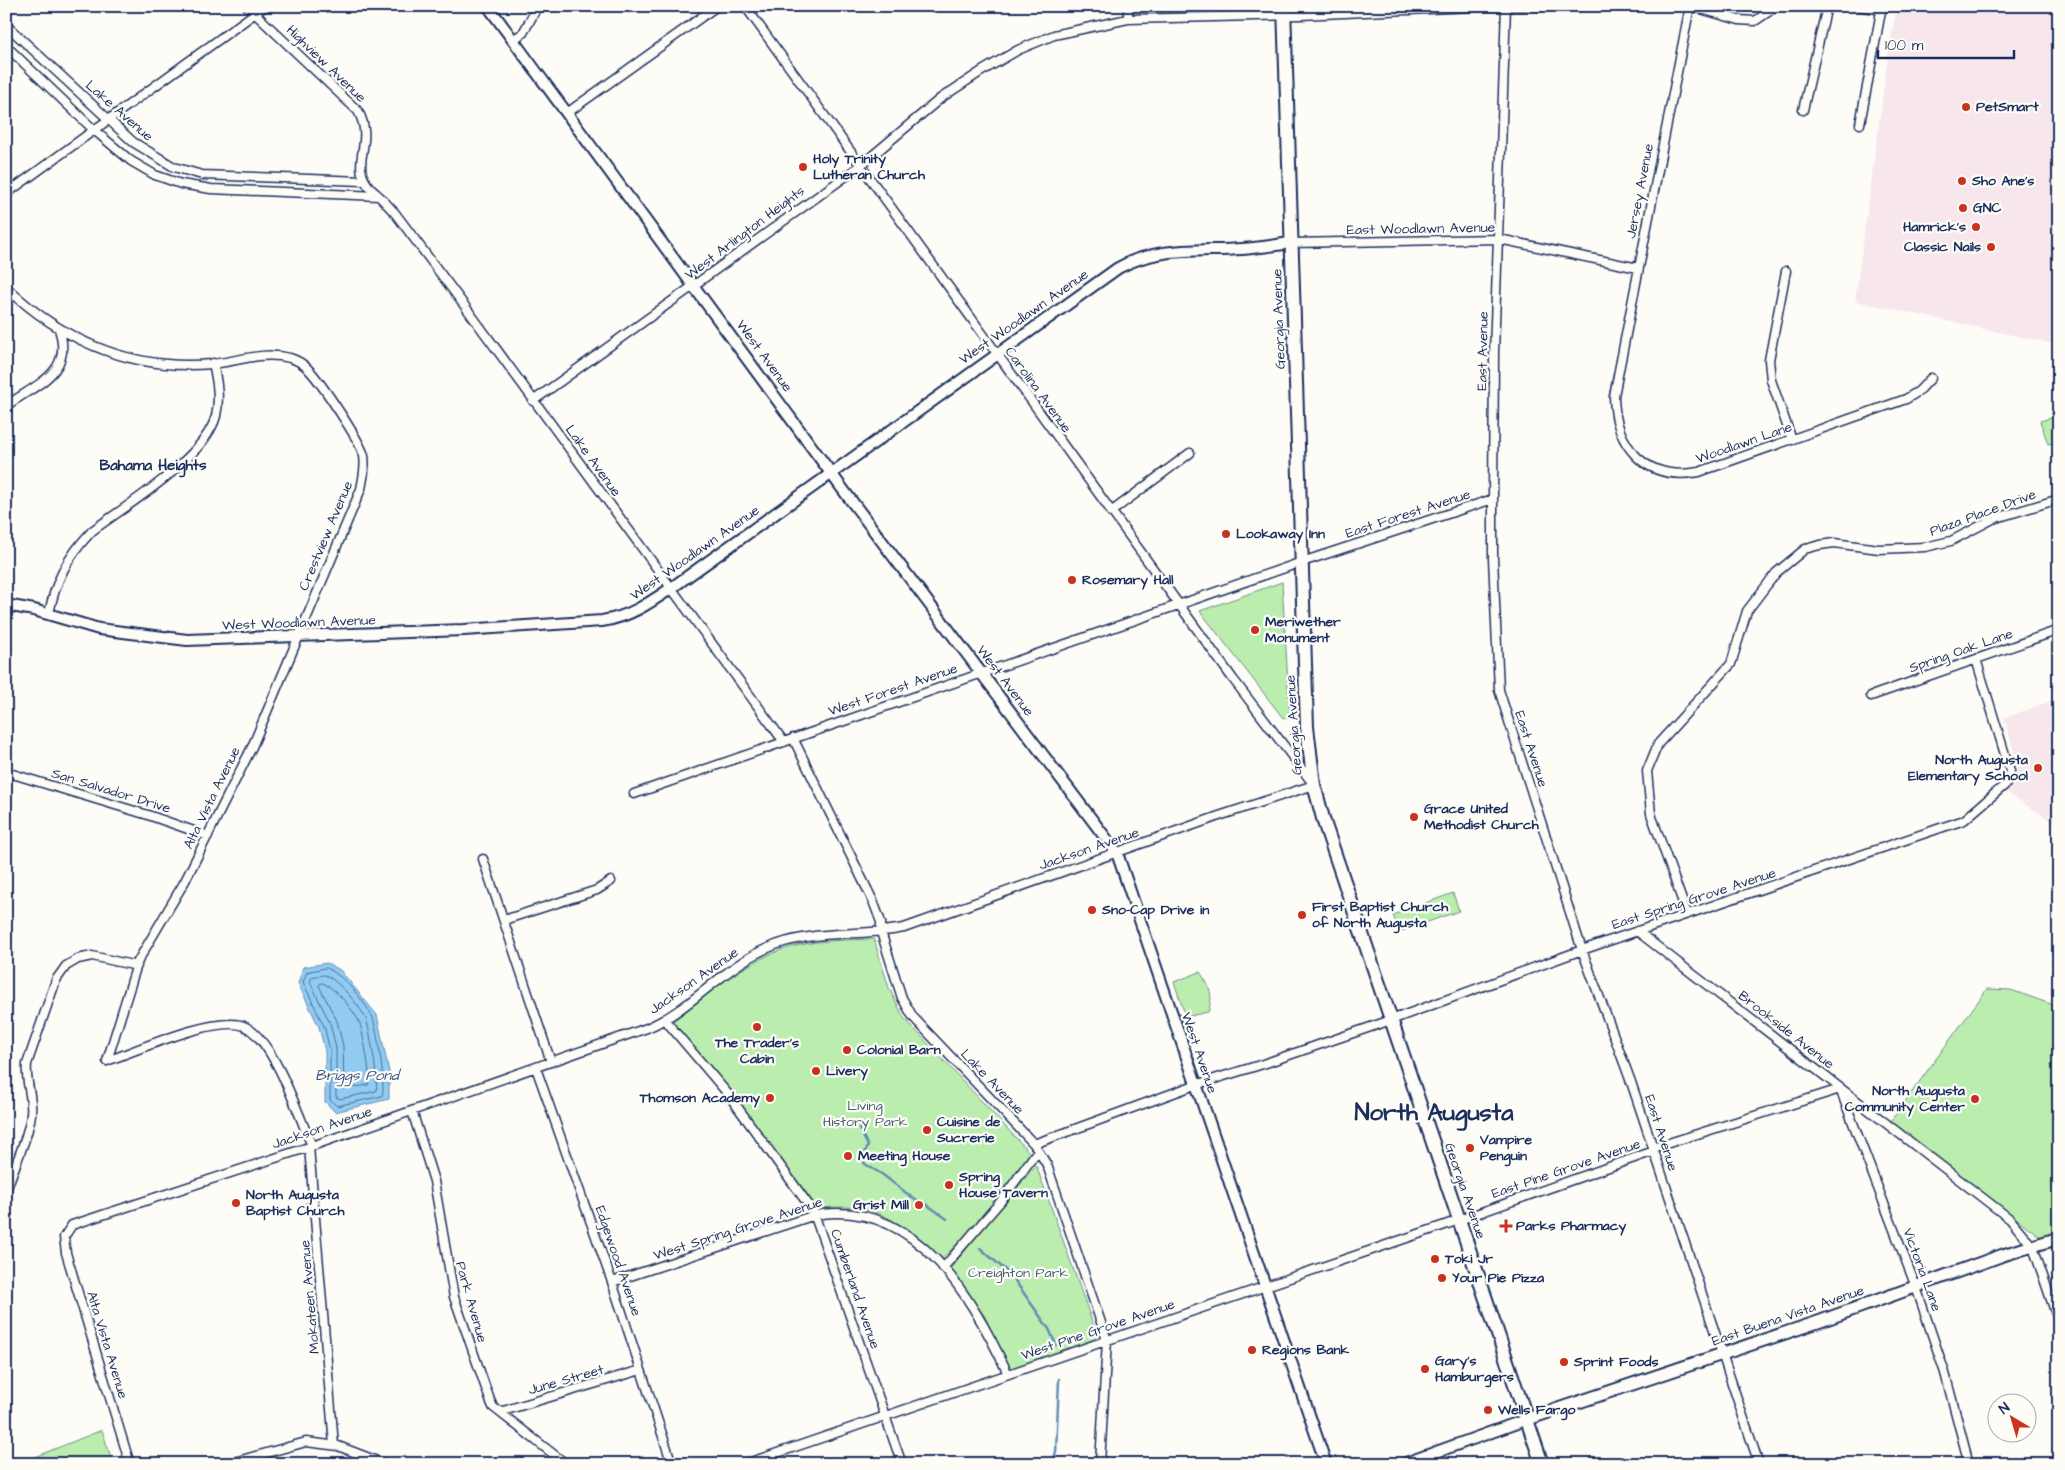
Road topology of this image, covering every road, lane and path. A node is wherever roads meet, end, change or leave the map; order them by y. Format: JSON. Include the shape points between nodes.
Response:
{"nodes":[{"id":1,"x":247,"y":6,"type":"edge"},
{"id":2,"x":265,"y":6,"type":"edge"},
{"id":3,"x":488,"y":6,"type":"edge"},
{"id":4,"x":538,"y":6,"type":"edge"},
{"id":5,"x":717,"y":6,"type":"edge"},
{"id":6,"x":745,"y":6,"type":"edge"},
{"id":7,"x":1128,"y":6,"type":"edge"},
{"id":8,"x":1506,"y":6,"type":"edge"},
{"id":9,"x":1606,"y":6,"type":"edge"},
{"id":10,"x":1690,"y":6,"type":"edge"},
{"id":11,"x":1777,"y":6,"type":"edge"},
{"id":12,"x":1827,"y":6,"type":"edge"},
{"id":13,"x":1859,"y":6,"type":"edge"},
{"id":14,"x":1882,"y":8,"type":"edge"},
{"id":15,"x":1284,"y":10,"type":"edge"},
{"id":16,"x":255,"y":13,"type":"junction"},
{"id":17,"x":1128,"y":19,"type":"junction"},
{"id":18,"x":6,"y":25,"type":"edge"},
{"id":19,"x":513,"y":40,"type":"junction"},
{"id":20,"x":6,"y":46,"type":"edge"},
{"id":21,"x":1803,"y":110,"type":"dead end"},
{"id":22,"x":567,"y":113,"type":"junction"},
{"id":23,"x":109,"y":121,"type":"junction"},
{"id":24,"x":1860,"y":124,"type":"dead end"},
{"id":25,"x":94,"y":130,"type":"junction"},
{"id":26,"x":860,"y":166,"type":"junction"},
{"id":27,"x":363,"y":181,"type":"junction"},
{"id":28,"x":6,"y":194,"type":"edge"},
{"id":29,"x":379,"y":196,"type":"junction"},
{"id":30,"x":1499,"y":240,"type":"junction"},
{"id":31,"x":1291,"y":243,"type":"junction"},
{"id":32,"x":1638,"y":268,"type":"junction"},
{"id":33,"x":1786,"y":271,"type":"dead end"},
{"id":34,"x":695,"y":286,"type":"junction"},
{"id":35,"x":6,"y":287,"type":"edge"},
{"id":36,"x":59,"y":329,"type":"junction"},
{"id":37,"x":996,"y":354,"type":"junction"},
{"id":38,"x":212,"y":364,"type":"junction"},
{"id":39,"x":1930,"y":378,"type":"dead end"},
{"id":40,"x":1616,"y":382,"type":"joint"},
{"id":41,"x":533,"y":401,"type":"junction"},
{"id":42,"x":6,"y":406,"type":"edge"},
{"id":43,"x":1792,"y":440,"type":"junction"},
{"id":44,"x":1190,"y":453,"type":"dead end"},
{"id":45,"x":831,"y":472,"type":"junction"},
{"id":46,"x":2059,"y":499,"type":"edge"},
{"id":47,"x":1493,"y":500,"type":"junction"},
{"id":48,"x":1111,"y":512,"type":"junction"},
{"id":49,"x":1302,"y":562,"type":"junction"},
{"id":50,"x":670,"y":589,"type":"junction"},
{"id":51,"x":1179,"y":604,"type":"junction"},
{"id":52,"x":6,"y":605,"type":"edge"},
{"id":53,"x":48,"y":614,"type":"junction"},
{"id":54,"x":2059,"y":630,"type":"edge"},
{"id":55,"x":297,"y":636,"type":"junction"},
{"id":56,"x":1976,"y":659,"type":"junction"},
{"id":57,"x":982,"y":673,"type":"junction"},
{"id":58,"x":1871,"y":696,"type":"dead end"},
{"id":59,"x":793,"y":738,"type":"junction"},
{"id":60,"x":784,"y":742,"type":"junction"},
{"id":61,"x":6,"y":772,"type":"edge"},
{"id":62,"x":1314,"y":785,"type":"junction"},
{"id":63,"x":634,"y":794,"type":"dead end"},
{"id":64,"x":208,"y":836,"type":"junction"},
{"id":65,"x":1117,"y":853,"type":"junction"},
{"id":66,"x":483,"y":859,"type":"dead end"},
{"id":67,"x":611,"y":881,"type":"dead end"},
{"id":68,"x":1687,"y":914,"type":"junction"},
{"id":69,"x":504,"y":920,"type":"junction"},
{"id":70,"x":1637,"y":931,"type":"junction"},
{"id":71,"x":881,"y":932,"type":"junction"},
{"id":72,"x":1582,"y":950,"type":"junction"},
{"id":73,"x":136,"y":966,"type":"junction"},
{"id":74,"x":665,"y":1020,"type":"junction"},
{"id":75,"x":1391,"y":1020,"type":"junction"},
{"id":76,"x":551,"y":1062,"type":"junction"},
{"id":77,"x":536,"y":1068,"type":"junction"},
{"id":78,"x":1195,"y":1085,"type":"junction"},
{"id":79,"x":1840,"y":1089,"type":"junction"},
{"id":80,"x":412,"y":1111,"type":"junction"},
{"id":81,"x":311,"y":1146,"type":"junction"},
{"id":82,"x":1036,"y":1147,"type":"junction"},
{"id":83,"x":1653,"y":1150,"type":"junction"},
{"id":84,"x":8,"y":1180,"type":"edge"},
{"id":85,"x":6,"y":1191,"type":"edge"},
{"id":86,"x":815,"y":1215,"type":"junction"},
{"id":87,"x":1459,"y":1220,"type":"junction"},
{"id":88,"x":65,"y":1232,"type":"joint"},
{"id":89,"x":2059,"y":1238,"type":"edge"},
{"id":90,"x":2033,"y":1247,"type":"junction"},
{"id":91,"x":943,"y":1268,"type":"junction"},
{"id":92,"x":612,"y":1282,"type":"junction"},
{"id":93,"x":1264,"y":1286,"type":"junction"},
{"id":94,"x":1916,"y":1287,"type":"junction"},
{"id":95,"x":2059,"y":1323,"type":"edge"},
{"id":96,"x":1107,"y":1340,"type":"junction"},
{"id":97,"x":1723,"y":1354,"type":"junction"},
{"id":98,"x":641,"y":1370,"type":"junction"},
{"id":99,"x":1008,"y":1374,"type":"junction"},
{"id":100,"x":496,"y":1410,"type":"junction"},
{"id":101,"x":885,"y":1416,"type":"junction"},
{"id":102,"x":1525,"y":1420,"type":"junction"},
{"id":103,"x":334,"y":1445,"type":"junction"},
{"id":104,"x":362,"y":1460,"type":"edge"},
{"id":105,"x":130,"y":1464,"type":"edge"},
{"id":106,"x":227,"y":1464,"type":"edge"},
{"id":107,"x":385,"y":1464,"type":"edge"},
{"id":108,"x":566,"y":1464,"type":"edge"},
{"id":109,"x":672,"y":1464,"type":"edge"},
{"id":110,"x":745,"y":1464,"type":"edge"},
{"id":111,"x":902,"y":1464,"type":"edge"},
{"id":112,"x":1100,"y":1464,"type":"edge"},
{"id":113,"x":1326,"y":1464,"type":"edge"},
{"id":114,"x":1403,"y":1464,"type":"edge"},
{"id":115,"x":1542,"y":1464,"type":"edge"},
{"id":116,"x":1759,"y":1464,"type":"edge"},
{"id":117,"x":1969,"y":1464,"type":"edge"}],
"edges":[{"from":1,"to":16,"type":"street","name":"Highview Avenue"},
{"from":2,"to":16,"type":"street"},
{"from":3,"to":19,"type":"street","name":"West Avenue"},
{"from":4,"to":19,"type":"street","via":[[523,33]]},
{"from":5,"to":22,"type":"street"},
{"from":6,"to":26,"type":"street","name":"Carolina Avenue"},
{"from":7,"to":17,"type":"street"},
{"from":8,"to":9,"type":"street","name":"West Arlington Heights"},
{"from":8,"to":15,"type":"street","name":"West Arlington Heights"},
{"from":8,"to":30,"type":"street","name":"East Avenue"},
{"from":10,"to":11,"type":"street","via":[[1739,20],[1755,21]]},
{"from":10,"to":32,"type":"street","name":"Jersey Avenue"},
{"from":12,"to":21,"type":"street"},
{"from":13,"to":14,"type":"street"},
{"from":14,"to":24,"type":"street"},
{"from":15,"to":17,"type":"street","name":"West Arlington Heights"},
{"from":15,"to":31,"type":"main road","name":"Georgia Avenue"},
{"from":16,"to":23,"type":"street"},
{"from":16,"to":27,"type":"street","name":"Highview Avenue","via":[[358,111],[366,134],[360,165]]},
{"from":17,"to":26,"type":"street","name":"West Arlington Heights","via":[[1054,35],[1018,50],[941,98]]},
{"from":18,"to":23,"type":"street","name":"Lake Avenue"},
{"from":19,"to":22,"type":"street","name":"West Avenue"},
{"from":20,"to":25,"type":"street","name":"Lake Avenue"},
{"from":22,"to":34,"type":"street","name":"West Avenue"},
{"from":23,"to":25,"type":"street"},
{"from":23,"to":27,"type":"street","name":"Lake Avenue","via":[[146,152],[194,174]]},
{"from":25,"to":28,"type":"street"},
{"from":25,"to":29,"type":"street","name":"Lake Avenue","via":[[143,168],[181,184],[232,190]]},
{"from":26,"to":34,"type":"street","name":"West Arlington Heights"},
{"from":26,"to":37,"type":"street","name":"Carolina Avenue"},
{"from":27,"to":29,"type":"street","name":"Lake Avenue"},
{"from":29,"to":41,"type":"street","name":"Lake Avenue","via":[[396,213]]},
{"from":30,"to":31,"type":"street","name":"East Woodlawn Avenue"},
{"from":30,"to":32,"type":"street","name":"East Woodlawn Avenue"},
{"from":30,"to":47,"type":"street","name":"East Avenue"},
{"from":31,"to":37,"type":"street","name":"West Woodlawn Avenue","via":[[1242,249],[1164,252],[1139,258],[1118,268]]},
{"from":31,"to":49,"type":"main road","name":"Georgia Avenue"},
{"from":32,"to":40,"type":"street","name":"Jersey Avenue"},
{"from":33,"to":43,"type":"street","via":[[1769,360],[1771,380]]},
{"from":34,"to":41,"type":"street","name":"West Arlington Heights"},
{"from":34,"to":45,"type":"street","name":"West Avenue"},
{"from":35,"to":36,"type":"street","name":"Crestview Avenue"},
{"from":36,"to":38,"type":"street","name":"Crestview Avenue","via":[[92,346],[132,359],[171,365]]},
{"from":36,"to":42,"type":"street","via":[[63,352],[59,367]]},
{"from":37,"to":45,"type":"street","name":"West Woodlawn Avenue"},
{"from":37,"to":48,"type":"street","name":"Carolina Avenue"},
{"from":38,"to":53,"type":"street","via":[[218,401],[208,435],[181,465],[82,541],[60,574]]},
{"from":38,"to":55,"type":"street","name":"Crestview Avenue","via":[[266,354],[298,362],[314,376],[362,449],[365,472],[361,489]]},
{"from":39,"to":43,"type":"street","name":"Woodlawn Lane","via":[[1913,396]]},
{"from":40,"to":43,"type":"street","name":"Woodlawn Lane","via":[[1614,414],[1619,433],[1636,457],[1658,470],[1679,474],[1699,472]]},
{"from":41,"to":50,"type":"street","name":"Lake Avenue"},
{"from":44,"to":48,"type":"street"},
{"from":45,"to":50,"type":"street","name":"West Woodlawn Avenue"},
{"from":45,"to":57,"type":"street","name":"West Avenue"},
{"from":46,"to":68,"type":"street","name":"Plaza Place Drive","via":[[1993,519],[1951,540],[1926,546],[1879,549],[1820,544],[1805,549],[1776,573],[1747,611],[1731,664],[1658,744],[1647,771],[1651,814]]},
{"from":47,"to":49,"type":"street","name":"East Forest Avenue"},
{"from":47,"to":72,"type":"street","name":"East Avenue","via":[[1492,558],[1499,690]]},
{"from":48,"to":51,"type":"street","name":"Carolina Avenue"},
{"from":49,"to":51,"type":"street","name":"West Forest Avenue"},
{"from":49,"to":62,"type":"main road","name":"Georgia Avenue","via":[[1307,727]]},
{"from":50,"to":55,"type":"street","name":"West Woodlawn Avenue","via":[[633,613],[602,621]]},
{"from":50,"to":60,"type":"street","name":"Lake Avenue"},
{"from":51,"to":57,"type":"street","name":"West Forest Avenue"},
{"from":51,"to":62,"type":"street","name":"Carolina Avenue"},
{"from":52,"to":53,"type":"street","name":"West Woodlawn Avenue"},
{"from":53,"to":55,"type":"street","name":"West Woodlawn Avenue","via":[[98,629],[161,638],[212,640]]},
{"from":54,"to":56,"type":"street","name":"Spring Oak Lane"},
{"from":55,"to":64,"type":"street","name":"Alta Vista Avenue","via":[[252,746]]},
{"from":56,"to":58,"type":"street","name":"Spring Oak Lane"},
{"from":56,"to":68,"type":"street","name":"East Spring Grove Avenue","via":[[2010,766],[2008,782],[1998,791],[1964,820]]},
{"from":57,"to":59,"type":"street","name":"West Forest Avenue"},
{"from":57,"to":65,"type":"street","name":"West Avenue"},
{"from":59,"to":60,"type":"street","name":"West Forest Avenue"},
{"from":59,"to":71,"type":"street","name":"Lake Avenue","via":[[873,901]]},
{"from":60,"to":63,"type":"street","name":"West Forest Avenue"},
{"from":61,"to":64,"type":"street","name":"San Salvador Drive","via":[[116,804]]},
{"from":62,"to":65,"type":"street","name":"Jackson Avenue"},
{"from":62,"to":75,"type":"main road","name":"Georgia Avenue"},
{"from":64,"to":73,"type":"street","name":"Alta Vista Avenue"},
{"from":65,"to":71,"type":"street","name":"Jackson Avenue","via":[[904,928]]},
{"from":65,"to":78,"type":"street","name":"West Avenue"},
{"from":66,"to":69,"type":"street"},
{"from":67,"to":69,"type":"street","via":[[597,890]]},
{"from":68,"to":70,"type":"street","name":"East Spring Grove Avenue"},
{"from":69,"to":76,"type":"street"},
{"from":70,"to":72,"type":"street","name":"East Spring Grove Avenue"},
{"from":70,"to":79,"type":"street","name":"Brookside Avenue"},
{"from":71,"to":74,"type":"street","name":"Jackson Avenue","via":[[808,936],[767,948]]},
{"from":71,"to":82,"type":"street","name":"Lake Avenue","via":[[909,1012]]},
{"from":72,"to":75,"type":"street","name":"East Spring Grove Avenue"},
{"from":72,"to":83,"type":"street","name":"East Avenue"},
{"from":73,"to":81,"type":"street","name":"Mokateen Avenue","via":[[106,1061],[206,1026],[245,1026],[274,1058]]},
{"from":73,"to":84,"type":"street","via":[[85,957],[72,962],[56,980],[27,1064],[32,1104],[30,1119]]},
{"from":74,"to":76,"type":"street","name":"Jackson Avenue"},
{"from":74,"to":86,"type":"street","name":"Cumberland Avenue","via":[[728,1094]]},
{"from":75,"to":78,"type":"street"},
{"from":75,"to":87,"type":"main road","name":"Georgia Avenue"},
{"from":76,"to":77,"type":"street","name":"Jackson Avenue"},
{"from":77,"to":80,"type":"street","name":"Jackson Avenue"},
{"from":77,"to":92,"type":"street","name":"Edgewood Avenue"},
{"from":78,"to":82,"type":"street"},
{"from":78,"to":93,"type":"street","name":"West Avenue"},
{"from":79,"to":83,"type":"street","name":"East Pine Grove Avenue"},
{"from":79,"to":90,"type":"street","name":"Brookside Avenue","via":[[2010,1219]]},
{"from":79,"to":94,"type":"street","name":"Victoria Lane"},
{"from":80,"to":81,"type":"street","name":"Jackson Avenue"},
{"from":80,"to":100,"type":"street","name":"Park Avenue","via":[[434,1181],[454,1297]]},
{"from":81,"to":88,"type":"street","name":"Jackson Avenue","via":[[76,1223]]},
{"from":81,"to":103,"type":"street","name":"Mokateen Avenue"},
{"from":82,"to":91,"type":"street","via":[[994,1209]]},
{"from":82,"to":96,"type":"street","name":"Lake Avenue","via":[[1047,1165]]},
{"from":83,"to":87,"type":"street","name":"East Pine Grove Avenue"},
{"from":83,"to":97,"type":"street","name":"East Avenue"},
{"from":84,"to":85,"type":"street"},
{"from":86,"to":91,"type":"street","name":"West Spring Grove Avenue","via":[[852,1213],[887,1222],[916,1241]]},
{"from":86,"to":92,"type":"street","name":"West Spring Grove Avenue"},
{"from":86,"to":101,"type":"street","name":"Cumberland Avenue"},
{"from":87,"to":93,"type":"street","name":"West Pine Grove Avenue"},
{"from":87,"to":102,"type":"main road","name":"Georgia Avenue"},
{"from":88,"to":105,"type":"street","name":"Alta Vista Avenue","via":[[66,1253]]},
{"from":89,"to":90,"type":"main road","name":"East Buena Vista Avenue"},
{"from":90,"to":94,"type":"main road","name":"East Buena Vista Avenue"},
{"from":90,"to":95,"type":"street"},
{"from":91,"to":99,"type":"street","name":"West Spring Grove Avenue","via":[[977,1314]]},
{"from":92,"to":98,"type":"street","name":"Edgewood Avenue"},
{"from":93,"to":96,"type":"street","name":"West Pine Grove Avenue"},
{"from":93,"to":113,"type":"street","name":"West Avenue"},
{"from":94,"to":97,"type":"main road","name":"East Buena Vista Avenue"},
{"from":94,"to":117,"type":"street","name":"Victoria Lane"},
{"from":96,"to":99,"type":"street","name":"West Pine Grove Avenue"},
{"from":96,"to":112,"type":"street","name":"Lake Avenue"},
{"from":97,"to":102,"type":"main road","name":"East Buena Vista Avenue"},
{"from":97,"to":116,"type":"street","name":"East Avenue"},
{"from":98,"to":100,"type":"street","name":"June Street","via":[[503,1411]]},
{"from":98,"to":109,"type":"street","name":"Edgewood Avenue"},
{"from":99,"to":101,"type":"street","name":"West Pine Grove Avenue"},
{"from":100,"to":108,"type":"street","name":"Park Avenue"},
{"from":101,"to":110,"type":"street","name":"West Pine Grove Avenue"},
{"from":101,"to":111,"type":"street","name":"Cumberland Avenue"},
{"from":102,"to":114,"type":"street"},
{"from":102,"to":115,"type":"main road","name":"Georgia Avenue"},
{"from":103,"to":104,"type":"street"},
{"from":103,"to":106,"type":"street","via":[[295,1443]]},
{"from":104,"to":107,"type":"street"}]}
